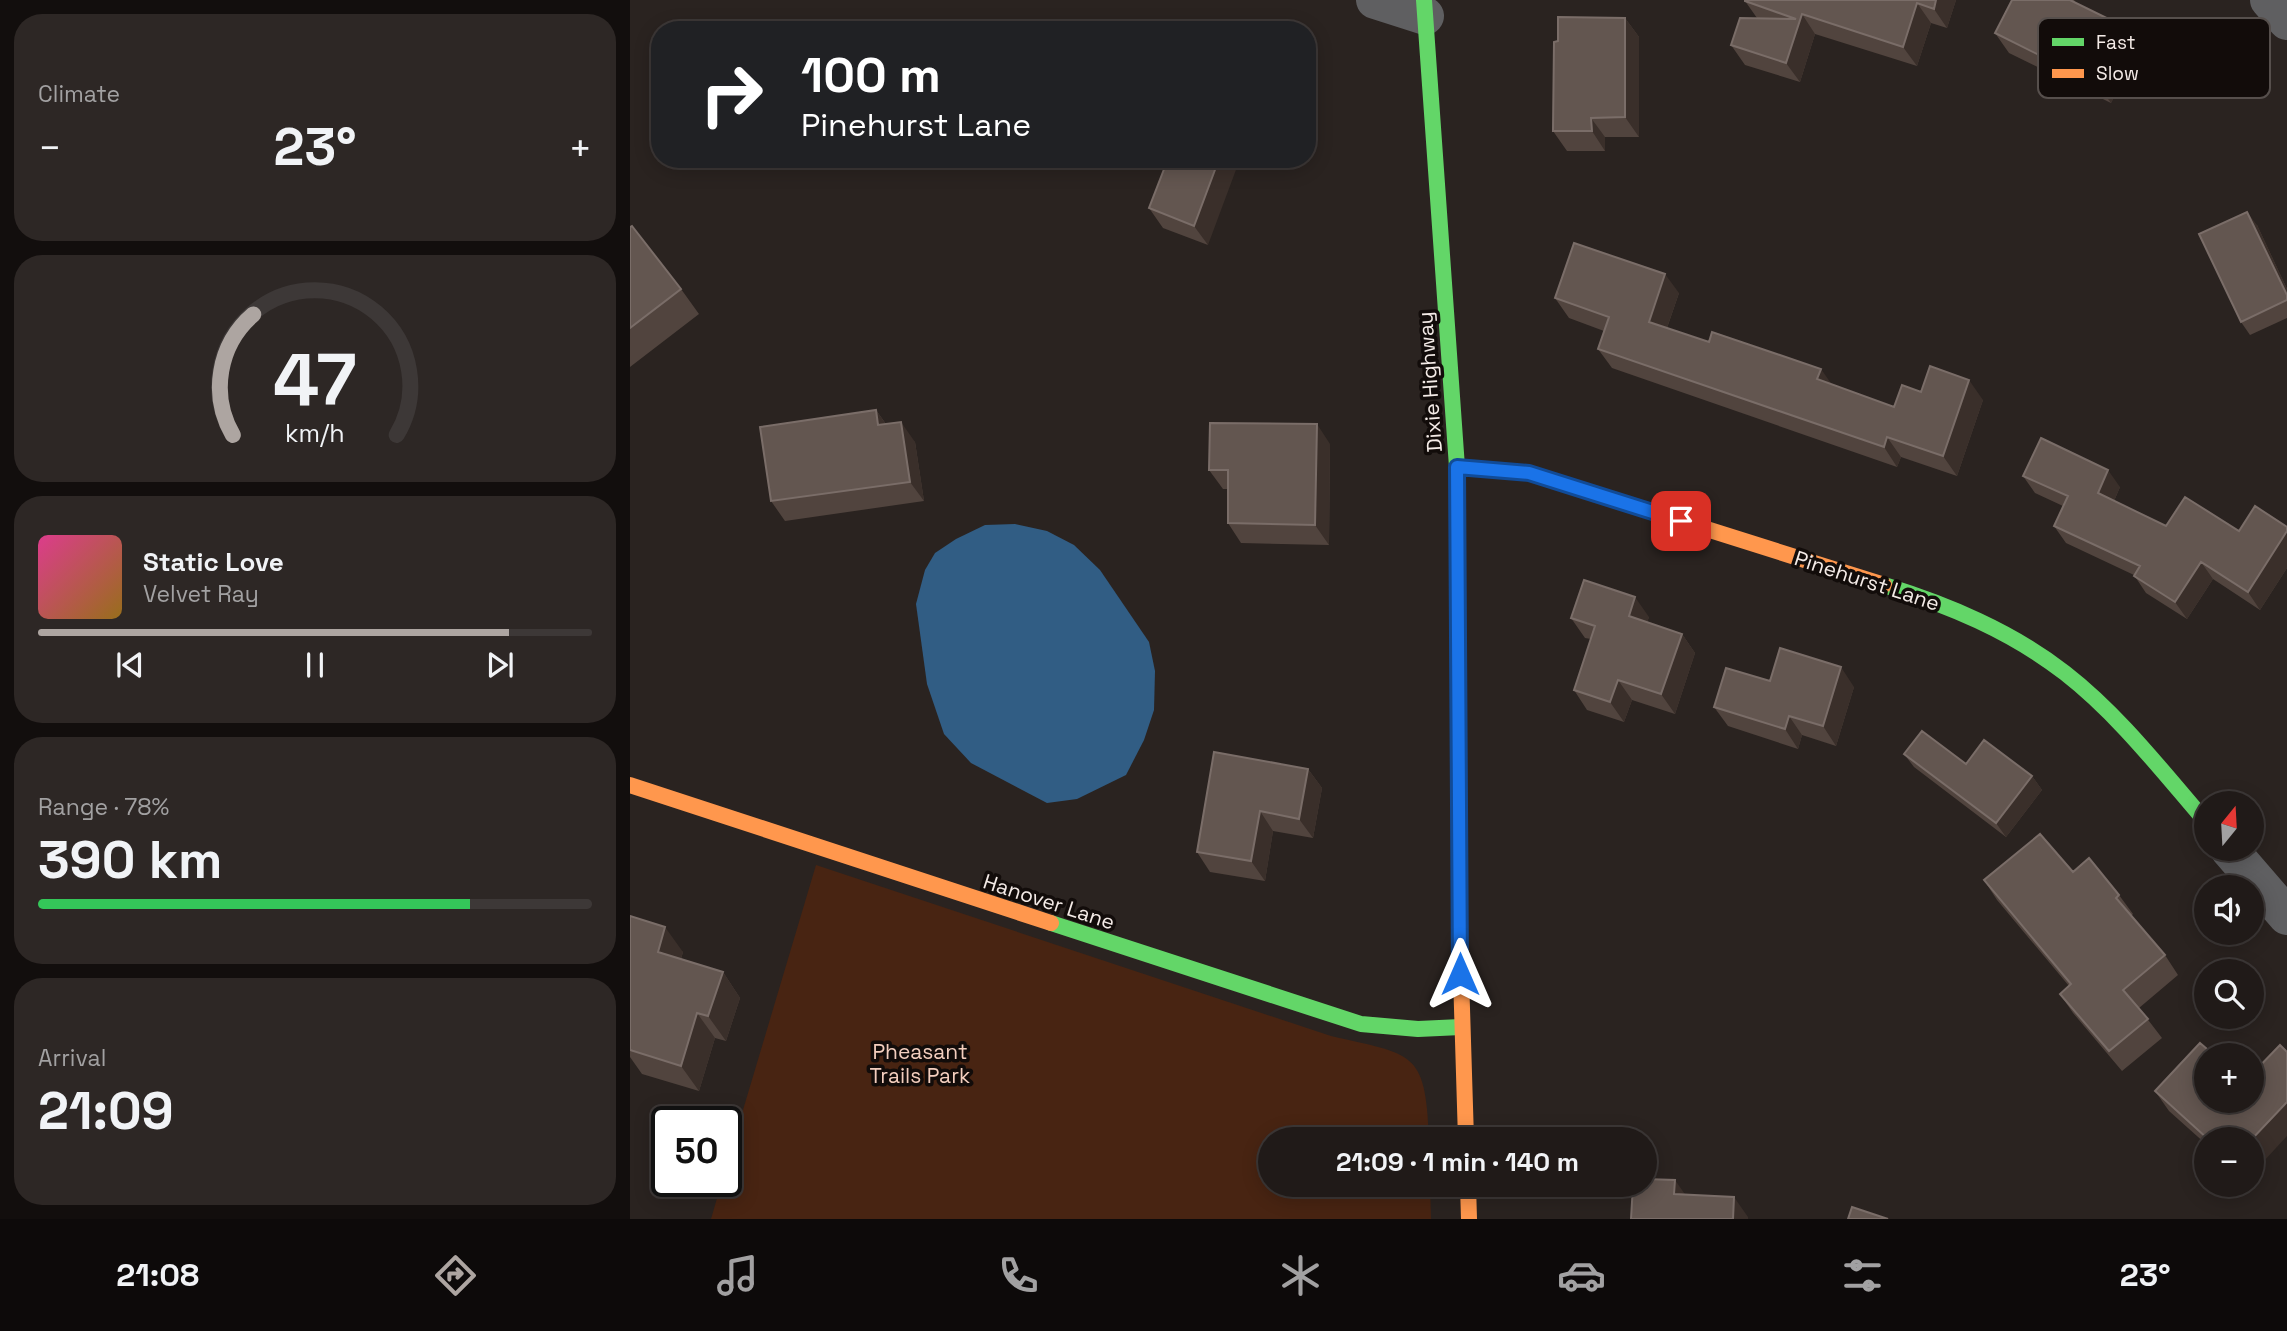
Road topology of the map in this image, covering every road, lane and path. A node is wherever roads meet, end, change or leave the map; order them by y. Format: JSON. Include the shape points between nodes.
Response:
{"nodes":[{"id":1,"x":1376,"y":0,"type":"edge"},
{"id":2,"x":2269,"y":0,"type":"edge"},
{"id":3,"x":1424,"y":8,"type":"edge"},
{"id":4,"x":2287,"y":21,"type":"edge"},
{"id":5,"x":1457,"y":467,"type":"junction"},
{"id":6,"x":630,"y":785,"type":"edge"},
{"id":7,"x":2194,"y":808,"type":"edge"},
{"id":8,"x":2239,"y":861,"type":"edge"},
{"id":9,"x":2287,"y":916,"type":"edge"},
{"id":10,"x":1461,"y":1027,"type":"junction"},
{"id":11,"x":1465,"y":1127,"type":"edge"},
{"id":12,"x":1468,"y":1197,"type":"edge"},
{"id":13,"x":1469,"y":1219,"type":"edge"}],
"edges":[{"from":1,"to":3,"type":"street"},
{"from":2,"to":4,"type":"street"},
{"from":3,"to":5,"type":"street","name":"Dixie Highway"},
{"from":5,"to":7,"type":"street","name":"Pinehurst Lane","via":[[1529,473],[1934,601],[1981,622],[2040,654],[2084,689],[2116,718]]},
{"from":5,"to":10,"type":"street","name":"Dixie Highway"},
{"from":6,"to":10,"type":"street","name":"Hanover Lane","via":[[1361,1024]]},
{"from":8,"to":9,"type":"street"},
{"from":10,"to":11,"type":"street","name":"Dixie Highway"},
{"from":12,"to":13,"type":"street"}]}
